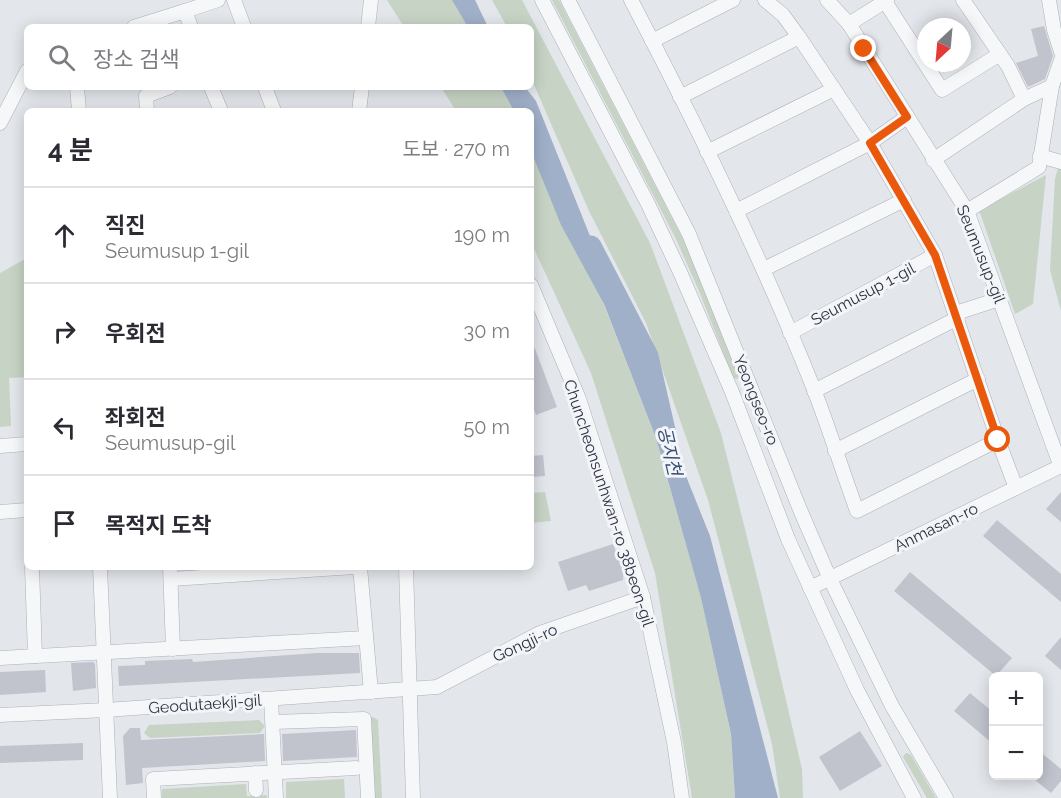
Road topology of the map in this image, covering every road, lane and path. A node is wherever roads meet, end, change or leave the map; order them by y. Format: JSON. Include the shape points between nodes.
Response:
{"nodes":[{"id":1,"x":218,"y":0,"type":"edge"},
{"id":2,"x":234,"y":0,"type":"edge"},
{"id":3,"x":371,"y":0,"type":"edge"},
{"id":4,"x":542,"y":0,"type":"edge"},
{"id":5,"x":568,"y":0,"type":"edge"},
{"id":6,"x":631,"y":0,"type":"edge"},
{"id":7,"x":733,"y":0,"type":"edge"},
{"id":8,"x":765,"y":0,"type":"edge"},
{"id":9,"x":827,"y":0,"type":"edge"},
{"id":10,"x":885,"y":0,"type":"edge"},
{"id":11,"x":963,"y":0,"type":"edge"},
{"id":12,"x":1049,"y":0,"type":"edge"},
{"id":13,"x":185,"y":11,"type":"junction"},
{"id":14,"x":144,"y":24,"type":"edge"},
{"id":15,"x":190,"y":24,"type":"edge"},
{"id":16,"x":243,"y":24,"type":"edge"},
{"id":17,"x":369,"y":24,"type":"edge"},
{"id":18,"x":849,"y":24,"type":"junction"},
{"id":19,"x":799,"y":36,"type":"junction"},
{"id":20,"x":652,"y":41,"type":"junction"},
{"id":21,"x":1061,"y":52,"type":"edge"},
{"id":22,"x":1000,"y":54,"type":"junction"},
{"id":23,"x":1061,"y":60,"type":"edge"},
{"id":24,"x":24,"y":77,"type":"edge"},
{"id":25,"x":1052,"y":86,"type":"junction"},
{"id":26,"x":834,"y":89,"type":"junction"},
{"id":27,"x":77,"y":90,"type":"edge"},
{"id":28,"x":162,"y":90,"type":"edge"},
{"id":29,"x":212,"y":90,"type":"edge"},
{"id":30,"x":266,"y":90,"type":"edge"},
{"id":31,"x":362,"y":90,"type":"edge"},
{"id":32,"x":680,"y":96,"type":"junction"},
{"id":33,"x":1024,"y":99,"type":"junction"},
{"id":34,"x":79,"y":108,"type":"edge"},
{"id":35,"x":147,"y":108,"type":"edge"},
{"id":36,"x":220,"y":108,"type":"edge"},
{"id":37,"x":273,"y":108,"type":"edge"},
{"id":38,"x":360,"y":108,"type":"edge"},
{"id":39,"x":907,"y":117,"type":"junction"},
{"id":40,"x":0,"y":123,"type":"edge"},
{"id":41,"x":870,"y":143,"type":"junction"},
{"id":42,"x":707,"y":152,"type":"junction"},
{"id":43,"x":1040,"y":156,"type":"junction"},
{"id":44,"x":933,"y":160,"type":"junction"},
{"id":45,"x":1061,"y":162,"type":"edge"},
{"id":46,"x":904,"y":200,"type":"junction"},
{"id":47,"x":736,"y":211,"type":"junction"},
{"id":48,"x":967,"y":212,"type":"junction"},
{"id":49,"x":935,"y":255,"type":"junction"},
{"id":50,"x":764,"y":269,"type":"junction"},
{"id":51,"x":534,"y":292,"type":"edge"},
{"id":52,"x":999,"y":299,"type":"junction"},
{"id":53,"x":957,"y":316,"type":"junction"},
{"id":54,"x":790,"y":333,"type":"junction"},
{"id":55,"x":978,"y":380,"type":"junction"},
{"id":56,"x":814,"y":391,"type":"junction"},
{"id":57,"x":998,"y":440,"type":"junction"},
{"id":58,"x":24,"y":444,"type":"edge"},
{"id":59,"x":0,"y":446,"type":"edge"},
{"id":60,"x":835,"y":451,"type":"junction"},
{"id":61,"x":1061,"y":466,"type":"edge"},
{"id":62,"x":1016,"y":488,"type":"junction"},
{"id":63,"x":800,"y":509,"type":"junction"},
{"id":64,"x":24,"y":510,"type":"edge"},
{"id":65,"x":0,"y":512,"type":"edge"},
{"id":66,"x":778,"y":514,"type":"junction"},
{"id":67,"x":32,"y":570,"type":"edge"},
{"id":68,"x":100,"y":570,"type":"edge"},
{"id":69,"x":263,"y":570,"type":"edge"},
{"id":70,"x":360,"y":570,"type":"edge"},
{"id":71,"x":406,"y":570,"type":"edge"},
{"id":72,"x":171,"y":573,"type":"edge"},
{"id":73,"x":830,"y":579,"type":"junction"},
{"id":74,"x":810,"y":588,"type":"junction"},
{"id":75,"x":643,"y":597,"type":"junction"},
{"id":76,"x":366,"y":638,"type":"junction"},
{"id":77,"x":861,"y":644,"type":"junction"},
{"id":78,"x":173,"y":649,"type":"junction"},
{"id":79,"x":838,"y":650,"type":"junction"},
{"id":80,"x":104,"y":653,"type":"junction"},
{"id":81,"x":35,"y":656,"type":"junction"},
{"id":82,"x":0,"y":658,"type":"edge"},
{"id":83,"x":410,"y":691,"type":"junction"},
{"id":84,"x":371,"y":692,"type":"junction"},
{"id":85,"x":272,"y":699,"type":"junction"},
{"id":86,"x":106,"y":710,"type":"junction"},
{"id":87,"x":0,"y":715,"type":"edge"},
{"id":88,"x":273,"y":722,"type":"junction"},
{"id":89,"x":356,"y":768,"type":"dead end"},
{"id":90,"x":275,"y":772,"type":"junction"},
{"id":91,"x":255,"y":773,"type":"junction"},
{"id":92,"x":256,"y":790,"type":"dead end"},
{"id":93,"x":110,"y":798,"type":"edge"},
{"id":94,"x":154,"y":798,"type":"edge"},
{"id":95,"x":276,"y":798,"type":"edge"},
{"id":96,"x":368,"y":798,"type":"edge"},
{"id":97,"x":413,"y":798,"type":"edge"},
{"id":98,"x":682,"y":798,"type":"edge"},
{"id":99,"x":914,"y":798,"type":"edge"},
{"id":100,"x":946,"y":798,"type":"edge"}],
"edges":[{"from":1,"to":13,"type":"street"},
{"from":2,"to":16,"type":"street"},
{"from":3,"to":17,"type":"street"},
{"from":4,"to":66,"type":"street","name":"Yeongseo-ro","via":[[680,272],[732,392]]},
{"from":5,"to":63,"type":"street","name":"Yeongseo-ro","via":[[689,234]]},
{"from":6,"to":20,"type":"street","name":"Seumusup 1-gil"},
{"from":7,"to":20,"type":"street"},
{"from":8,"to":19,"type":"street","name":"Seumusup 1-gil"},
{"from":9,"to":18,"type":"street","name":"Seumusup-gil"},
{"from":10,"to":18,"type":"street"},
{"from":10,"to":22,"type":"street","via":[[942,90]]},
{"from":11,"to":22,"type":"street"},
{"from":12,"to":21,"type":"street"},
{"from":13,"to":14,"type":"street"},
{"from":13,"to":15,"type":"street"},
{"from":18,"to":39,"type":"street","name":"Seumusup-gil"},
{"from":19,"to":26,"type":"street","name":"Seumusup 1-gil"},
{"from":19,"to":32,"type":"street"},
{"from":20,"to":32,"type":"street","name":"Seumusup 1-gil"},
{"from":22,"to":33,"type":"street"},
{"from":23,"to":25,"type":"street"},
{"from":24,"to":40,"type":"street"},
{"from":25,"to":33,"type":"street"},
{"from":25,"to":43,"type":"street"},
{"from":26,"to":41,"type":"street","name":"Seumusup 1-gil"},
{"from":26,"to":42,"type":"street"},
{"from":27,"to":34,"type":"street"},
{"from":28,"to":35,"type":"street","via":[[146,96]]},
{"from":29,"to":36,"type":"street"},
{"from":30,"to":37,"type":"street"},
{"from":31,"to":38,"type":"street"},
{"from":32,"to":42,"type":"street","name":"Seumusup 1-gil"},
{"from":33,"to":44,"type":"street"},
{"from":39,"to":41,"type":"street"},
{"from":39,"to":44,"type":"street","name":"Seumusup-gil"},
{"from":41,"to":46,"type":"street","name":"Seumusup 1-gil"},
{"from":41,"to":47,"type":"street"},
{"from":42,"to":47,"type":"street","name":"Seumusup 1-gil"},
{"from":43,"to":45,"type":"street"},
{"from":43,"to":48,"type":"street","via":[[1038,167]]},
{"from":44,"to":48,"type":"street","name":"Seumusup-gil"},
{"from":46,"to":49,"type":"street","name":"Seumusup 1-gil"},
{"from":46,"to":50,"type":"street"},
{"from":47,"to":50,"type":"street","name":"Seumusup 1-gil"},
{"from":48,"to":52,"type":"street","name":"Seumusup-gil"},
{"from":49,"to":53,"type":"street","name":"Seumusup 1-gil"},
{"from":49,"to":54,"type":"street","name":"Seumusup 1-gil"},
{"from":50,"to":54,"type":"street","name":"Seumusup 1-gil"},
{"from":51,"to":75,"type":"street","name":"Chuncheonsunhwan-ro 38beon-gil","via":[[579,399]]},
{"from":52,"to":53,"type":"street"},
{"from":52,"to":61,"type":"street","name":"Seumusup-gil"},
{"from":53,"to":55,"type":"street","name":"Seumusup 1-gil"},
{"from":53,"to":56,"type":"street"},
{"from":54,"to":56,"type":"street","name":"Seumusup 1-gil"},
{"from":55,"to":57,"type":"street","name":"Seumusup 1-gil"},
{"from":55,"to":60,"type":"street"},
{"from":56,"to":60,"type":"street","name":"Seumusup 1-gil"},
{"from":57,"to":60,"type":"street","name":"Seumusup 1-gil","via":[[856,511]]},
{"from":57,"to":62,"type":"street"},
{"from":58,"to":59,"type":"street"},
{"from":61,"to":62,"type":"street","name":"Anmasan-ro"},
{"from":62,"to":73,"type":"street","name":"Anmasan-ro"},
{"from":63,"to":66,"type":"street","via":[[790,520]]},
{"from":63,"to":73,"type":"street","name":"Yeongseo-ro"},
{"from":64,"to":65,"type":"street"},
{"from":66,"to":74,"type":"street","name":"Yeongseo-ro"},
{"from":67,"to":81,"type":"street"},
{"from":68,"to":80,"type":"street"},
{"from":69,"to":72,"type":"street"},
{"from":70,"to":76,"type":"street"},
{"from":71,"to":83,"type":"street"},
{"from":72,"to":78,"type":"street"},
{"from":73,"to":74,"type":"street","name":"Anmasan-ro"},
{"from":73,"to":77,"type":"street","name":"Yeongseo-ro"},
{"from":74,"to":79,"type":"street","name":"Yeongseo-ro"},
{"from":75,"to":83,"type":"street","name":"Gongji-ro","via":[[540,633],[436,687]]},
{"from":75,"to":98,"type":"street","name":"Chuncheonsunhwan-ro 38beon-gil"},
{"from":76,"to":78,"type":"street"},
{"from":76,"to":84,"type":"street"},
{"from":77,"to":79,"type":"street","via":[[845,639]]},
{"from":77,"to":100,"type":"street","name":"Yeongseo-ro"},
{"from":78,"to":80,"type":"street"},
{"from":79,"to":99,"type":"street","name":"Yeongseo-ro"},
{"from":80,"to":81,"type":"street"},
{"from":80,"to":86,"type":"street"},
{"from":81,"to":82,"type":"street"},
{"from":83,"to":84,"type":"street","name":"Geodutaekji-gil"},
{"from":83,"to":97,"type":"street"},
{"from":84,"to":85,"type":"street","name":"Geodutaekji-gil"},
{"from":85,"to":86,"type":"street","name":"Geodutaekji-gil"},
{"from":85,"to":88,"type":"street"},
{"from":86,"to":87,"type":"street","name":"Geodutaekji-gil"},
{"from":86,"to":93,"type":"street"},
{"from":88,"to":90,"type":"street"},
{"from":88,"to":96,"type":"street","via":[[364,719]]},
{"from":89,"to":90,"type":"street"},
{"from":90,"to":91,"type":"street"},
{"from":90,"to":95,"type":"street"},
{"from":91,"to":92,"type":"street"},
{"from":91,"to":94,"type":"street","via":[[153,779]]}]}
